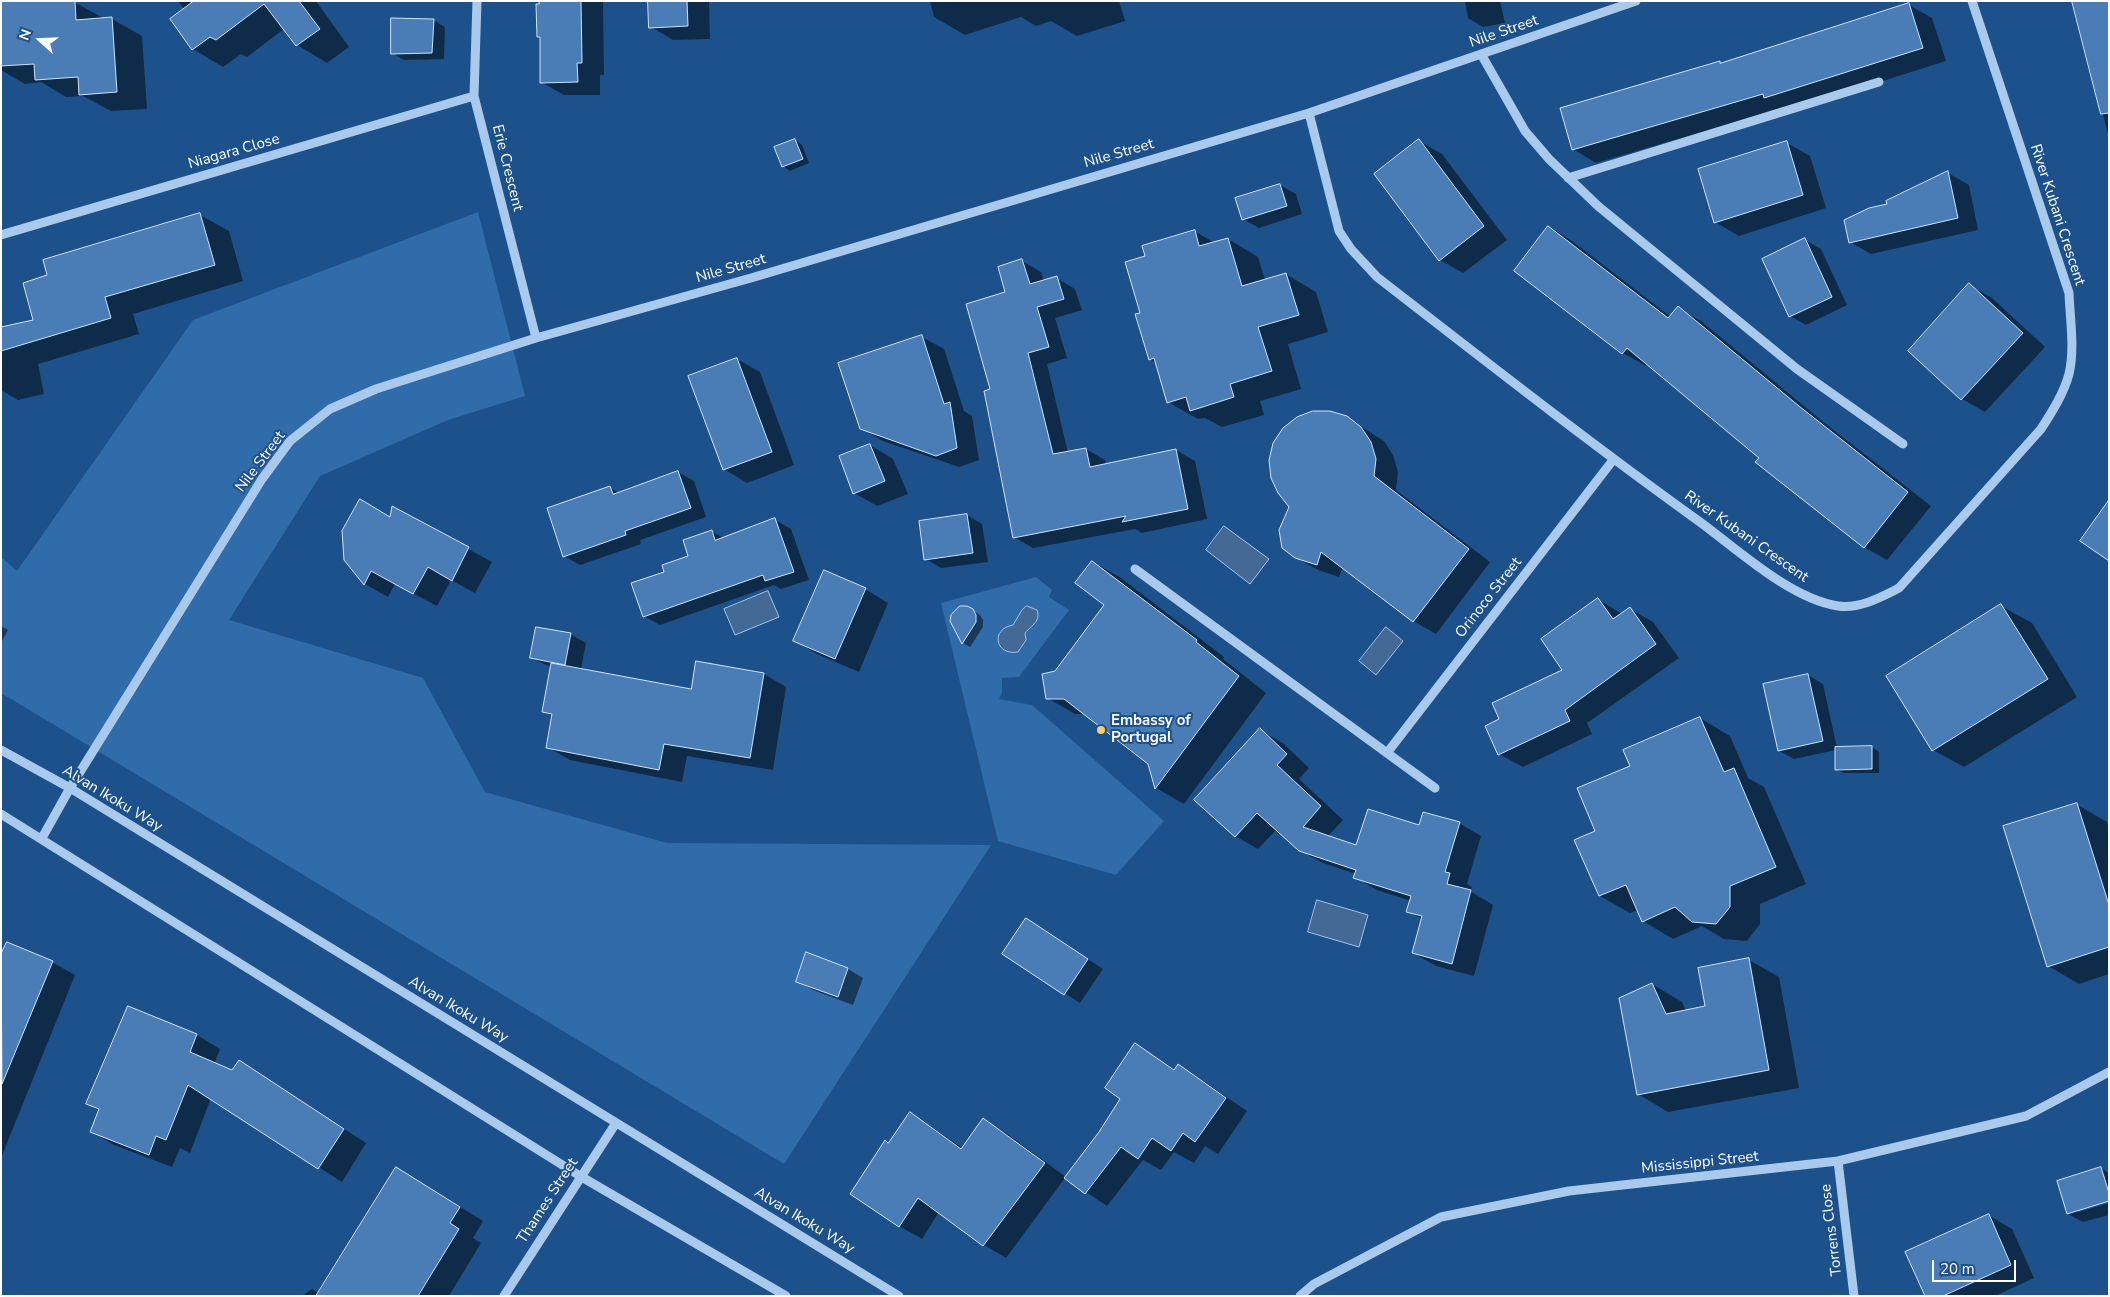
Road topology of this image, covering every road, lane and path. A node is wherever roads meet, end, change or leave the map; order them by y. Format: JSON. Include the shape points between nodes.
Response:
{"nodes":[{"id":1,"x":477,"y":1,"type":"edge"},
{"id":2,"x":1636,"y":1,"type":"edge"},
{"id":3,"x":1972,"y":1,"type":"edge"},
{"id":4,"x":1482,"y":54,"type":"junction"},
{"id":5,"x":1879,"y":82,"type":"dead end"},
{"id":6,"x":474,"y":96,"type":"junction"},
{"id":7,"x":1309,"y":112,"type":"junction"},
{"id":8,"x":1568,"y":178,"type":"junction"},
{"id":9,"x":1,"y":235,"type":"edge"},
{"id":10,"x":536,"y":338,"type":"junction"},
{"id":11,"x":1903,"y":444,"type":"dead end"},
{"id":12,"x":1613,"y":460,"type":"junction"},
{"id":13,"x":1135,"y":569,"type":"dead end"},
{"id":14,"x":1,"y":750,"type":"edge"},
{"id":15,"x":1387,"y":753,"type":"junction"},
{"id":16,"x":70,"y":788,"type":"junction"},
{"id":17,"x":1435,"y":788,"type":"dead end"},
{"id":18,"x":1,"y":814,"type":"edge"},
{"id":19,"x":42,"y":838,"type":"junction"},
{"id":20,"x":2109,"y":1072,"type":"edge"},
{"id":21,"x":616,"y":1123,"type":"junction"},
{"id":22,"x":1838,"y":1161,"type":"junction"},
{"id":23,"x":580,"y":1176,"type":"junction"},
{"id":24,"x":504,"y":1296,"type":"edge"},
{"id":25,"x":786,"y":1296,"type":"edge"},
{"id":26,"x":899,"y":1296,"type":"edge"},
{"id":27,"x":1300,"y":1296,"type":"edge"},
{"id":28,"x":1854,"y":1296,"type":"edge"}],
"edges":[{"from":1,"to":6,"type":"street","name":"Erie Crescent"},
{"from":2,"to":4,"type":"street","name":"Nile Street"},
{"from":3,"to":12,"type":"street","name":"River Kubani Crescent","via":[[2068,293],[2072,338],[2069,373],[2042,429],[1899,588],[1868,603],[1839,606],[1805,595],[1773,576]]},
{"from":4,"to":7,"type":"street","name":"Nile Street"},
{"from":4,"to":8,"type":"street","via":[[1525,132]]},
{"from":5,"to":8,"type":"street"},
{"from":6,"to":9,"type":"street","name":"Niagara Close"},
{"from":6,"to":10,"type":"street","name":"Erie Crescent"},
{"from":7,"to":10,"type":"street","name":"Nile Street","via":[[751,278]]},
{"from":7,"to":12,"type":"street","name":"River Kubani Crescent","via":[[1339,231],[1351,249],[1377,277]]},
{"from":8,"to":11,"type":"street","via":[[1796,369]]},
{"from":10,"to":16,"type":"street","name":"Nile Street","via":[[376,389],[330,408],[290,441],[262,479]]},
{"from":12,"to":15,"type":"street","name":"Orinoco Street"},
{"from":13,"to":15,"type":"street"},
{"from":14,"to":16,"type":"street","name":"Alvan Ikoku Way"},
{"from":15,"to":17,"type":"street"},
{"from":16,"to":19,"type":"street","name":"Nile Street"},
{"from":16,"to":21,"type":"street","name":"Alvan Ikoku Way"},
{"from":18,"to":19,"type":"street"},
{"from":19,"to":23,"type":"street"},
{"from":20,"to":22,"type":"street","name":"Mississippi Street","via":[[2026,1116]]},
{"from":21,"to":23,"type":"street","name":"Thames Street"},
{"from":21,"to":26,"type":"street","name":"Alvan Ikoku Way"},
{"from":22,"to":27,"type":"street","name":"Mississippi Street","via":[[1568,1191],[1441,1217],[1314,1284]]},
{"from":22,"to":28,"type":"street","name":"Torrens Close"},
{"from":23,"to":24,"type":"street","name":"Thames Street"},
{"from":23,"to":25,"type":"street"}]}
